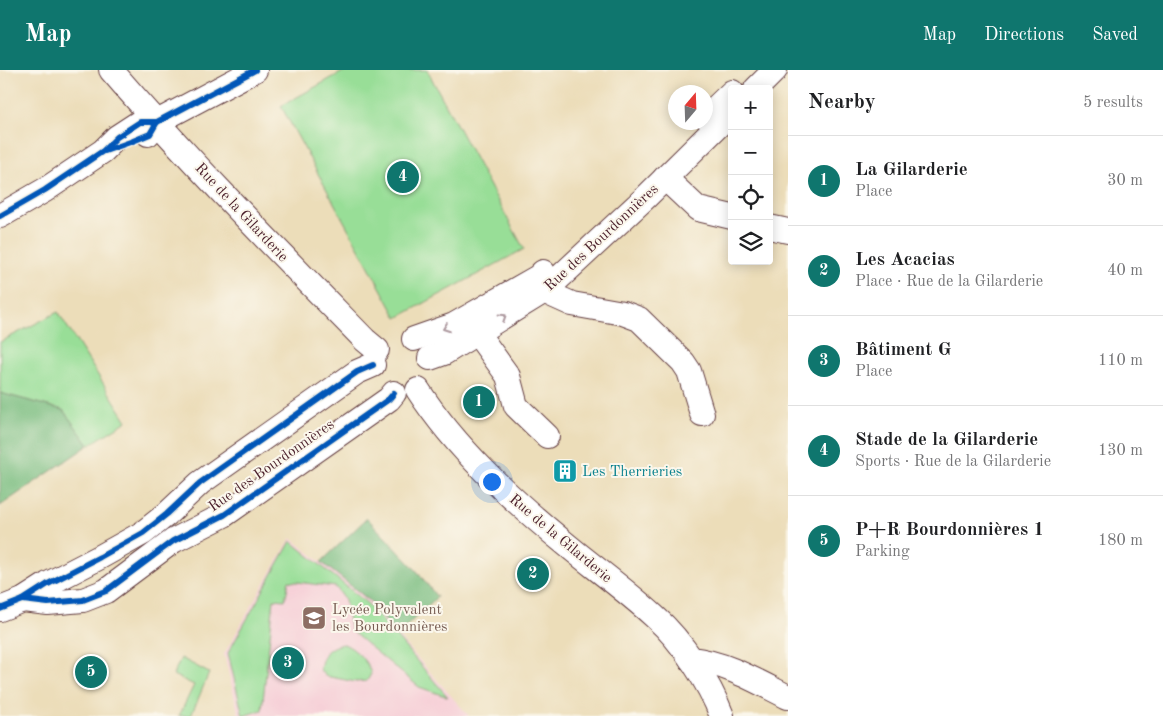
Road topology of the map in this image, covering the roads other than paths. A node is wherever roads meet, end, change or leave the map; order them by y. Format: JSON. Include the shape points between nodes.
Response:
{"nodes":[{"id":1,"x":111,"y":70,"type":"edge"},
{"id":2,"x":255,"y":70,"type":"edge"},
{"id":3,"x":754,"y":70,"type":"edge"},
{"id":4,"x":775,"y":70,"type":"edge"},
{"id":5,"x":739,"y":85,"type":"edge"},
{"id":6,"x":760,"y":85,"type":"edge"},
{"id":7,"x":728,"y":96,"type":"edge"},
{"id":8,"x":713,"y":110,"type":"edge"},
{"id":9,"x":728,"y":116,"type":"edge"},
{"id":10,"x":157,"y":122,"type":"junction"},
{"id":11,"x":692,"y":130,"type":"edge"},
{"id":12,"x":665,"y":178,"type":"junction"},
{"id":13,"x":0,"y":216,"type":"edge"},
{"id":14,"x":728,"y":216,"type":"edge"},
{"id":15,"x":773,"y":227,"type":"edge"},
{"id":16,"x":788,"y":231,"type":"edge"},
{"id":17,"x":546,"y":290,"type":"junction"},
{"id":18,"x":477,"y":333,"type":"junction"},
{"id":19,"x":414,"y":339,"type":"junction"},
{"id":20,"x":375,"y":357,"type":"junction"},
{"id":21,"x":430,"y":358,"type":"junction"},
{"id":22,"x":418,"y":390,"type":"junction"},
{"id":23,"x":394,"y":393,"type":"junction"},
{"id":24,"x":702,"y":414,"type":"dead end"},
{"id":25,"x":547,"y":436,"type":"dead end"},
{"id":26,"x":11,"y":605,"type":"edge"},
{"id":27,"x":691,"y":659,"type":"junction"},
{"id":28,"x":788,"y":697,"type":"edge"},
{"id":29,"x":722,"y":716,"type":"edge"}],
"edges":[{"from":1,"to":10,"type":"street","name":"Rue de la Gilarderie"},
{"from":2,"to":10,"type":"street"},
{"from":3,"to":5,"type":"street"},
{"from":4,"to":6,"type":"street"},
{"from":7,"to":8,"type":"street"},
{"from":9,"to":12,"type":"street","name":"Rue des Bourdonnières"},
{"from":10,"to":13,"type":"street","via":[[150,134],[103,152]]},
{"from":10,"to":20,"type":"street","name":"Rue de la Gilarderie","via":[[365,340]]},
{"from":11,"to":19,"type":"street","name":"Rue des Bourdonnières","one_way":true,"via":[[538,276],[454,324]]},
{"from":12,"to":14,"type":"street","via":[[698,209]]},
{"from":12,"to":17,"type":"street","name":"Rue des Bourdonnières"},
{"from":15,"to":16,"type":"street"},
{"from":18,"to":17,"type":"street","name":"Rue des Bourdonnières","one_way":true},
{"from":17,"to":24,"type":"street","via":[[572,304],[640,319],[689,371]]},
{"from":18,"to":21,"type":"street","name":"Rue des Bourdonnières"},
{"from":18,"to":25,"type":"street","via":[[508,376],[516,406]]},
{"from":19,"to":20,"type":"street","via":[[395,337],[385,342]]},
{"from":19,"to":21,"type":"street","via":[[424,346]]},
{"from":20,"to":23,"type":"street","via":[[378,382]]},
{"from":20,"to":26,"type":"street","name":"Rue des Bourdonnières","via":[[200,483],[143,532]]},
{"from":21,"to":22,"type":"street","via":[[430,374]]},
{"from":22,"to":23,"type":"street"},
{"from":22,"to":27,"type":"street","name":"Rue de la Gilarderie","via":[[436,416],[504,490],[656,618]]},
{"from":23,"to":26,"type":"street","name":"Rue des Bourdonnières","via":[[224,515],[173,541],[106,591],[83,600]]},
{"from":27,"to":28,"type":"street","via":[[725,666]]},
{"from":27,"to":29,"type":"street","name":"Rue de la Gilarderie"}]}
